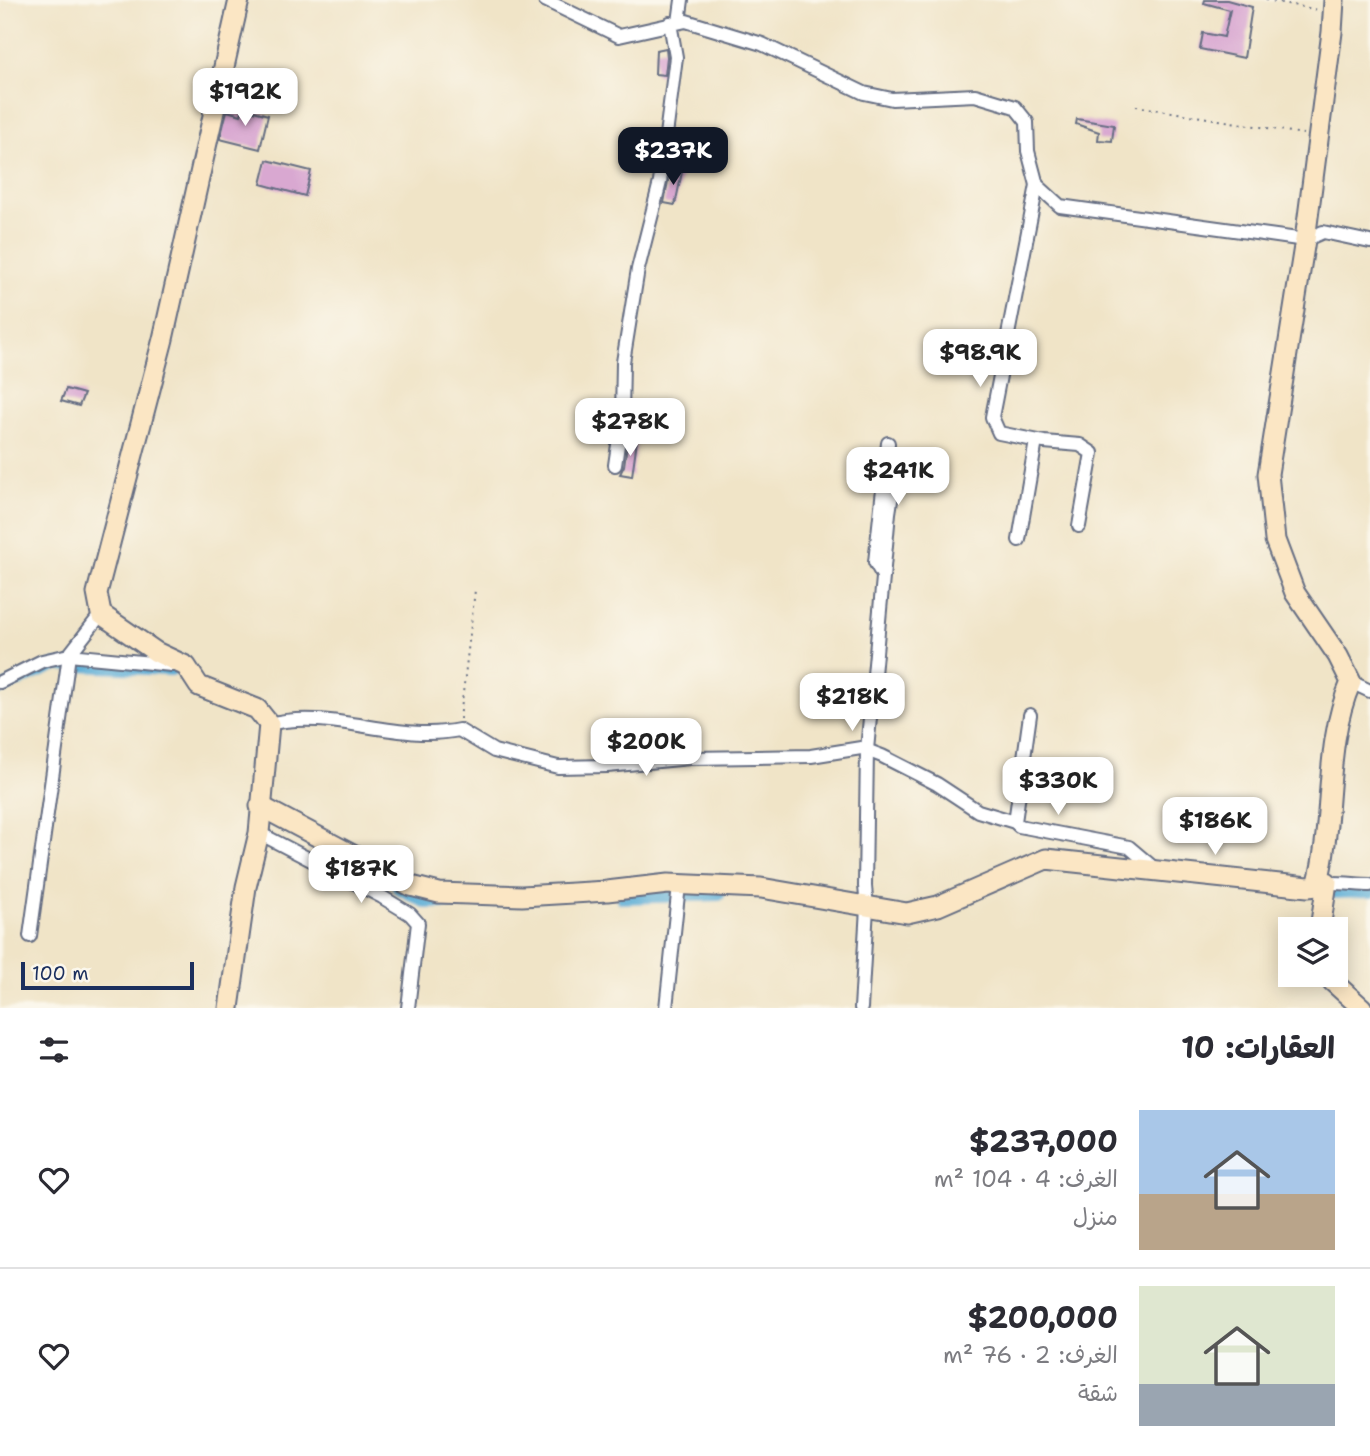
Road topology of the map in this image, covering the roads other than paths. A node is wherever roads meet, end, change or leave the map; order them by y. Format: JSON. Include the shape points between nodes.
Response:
{"nodes":[{"id":1,"x":239,"y":0,"type":"edge"},
{"id":2,"x":545,"y":0,"type":"edge"},
{"id":3,"x":682,"y":0,"type":"edge"},
{"id":4,"x":1334,"y":7,"type":"edge"},
{"id":5,"x":675,"y":23,"type":"junction"},
{"id":6,"x":1037,"y":185,"type":"junction"},
{"id":7,"x":1305,"y":240,"type":"junction"},
{"id":8,"x":1370,"y":242,"type":"edge"},
{"id":9,"x":1036,"y":441,"type":"junction"},
{"id":10,"x":888,"y":443,"type":"dead end"},
{"id":11,"x":897,"y":462,"type":"dead end"},
{"id":12,"x":615,"y":465,"type":"dead end"},
{"id":13,"x":1079,"y":526,"type":"dead end"},
{"id":14,"x":1019,"y":540,"type":"dead end"},
{"id":15,"x":883,"y":576,"type":"junction"},
{"id":16,"x":101,"y":614,"type":"junction"},
{"id":17,"x":73,"y":650,"type":"junction"},
{"id":18,"x":186,"y":666,"type":"junction"},
{"id":19,"x":0,"y":682,"type":"edge"},
{"id":20,"x":1351,"y":682,"type":"junction"},
{"id":21,"x":1370,"y":691,"type":"edge"},
{"id":22,"x":1030,"y":715,"type":"dead end"},
{"id":23,"x":268,"y":724,"type":"junction"},
{"id":24,"x":867,"y":750,"type":"junction"},
{"id":25,"x":260,"y":806,"type":"junction"},
{"id":26,"x":1015,"y":822,"type":"junction"},
{"id":27,"x":258,"y":833,"type":"junction"},
{"id":28,"x":1158,"y":871,"type":"junction"},
{"id":29,"x":1322,"y":884,"type":"junction"},
{"id":30,"x":679,"y":885,"type":"junction"},
{"id":31,"x":1370,"y":885,"type":"edge"},
{"id":32,"x":867,"y":908,"type":"junction"},
{"id":33,"x":1321,"y":917,"type":"edge"},
{"id":34,"x":30,"y":936,"type":"dead end"},
{"id":35,"x":1339,"y":987,"type":"edge"},
{"id":36,"x":229,"y":1008,"type":"edge"},
{"id":37,"x":408,"y":1008,"type":"edge"},
{"id":38,"x":666,"y":1008,"type":"edge"},
{"id":39,"x":861,"y":1008,"type":"edge"},
{"id":40,"x":1362,"y":1008,"type":"edge"}],
"edges":[{"from":1,"to":16,"type":"street","via":[[163,339],[97,593]]},
{"from":2,"to":5,"type":"street","via":[[619,36]]},
{"from":3,"to":5,"type":"street"},
{"from":4,"to":7,"type":"street"},
{"from":5,"to":6,"type":"street","via":[[686,21],[762,44],[864,93],[892,99],[975,95],[1015,107],[1027,122],[1027,151]]},
{"from":5,"to":12,"type":"street","via":[[676,57],[660,182],[638,269],[622,362],[622,418]]},
{"from":6,"to":7,"type":"street","via":[[1060,206]]},
{"from":6,"to":9,"type":"street","via":[[992,417],[999,433]]},
{"from":7,"to":8,"type":"street","via":[[1323,232]]},
{"from":7,"to":20,"type":"street","via":[[1268,474],[1275,540],[1295,593]]},
{"from":9,"to":13,"type":"street","via":[[1080,445],[1092,453]]},
{"from":9,"to":14,"type":"street"},
{"from":10,"to":15,"type":"street","via":[[875,562]]},
{"from":11,"to":15,"type":"street"},
{"from":15,"to":24,"type":"street"},
{"from":16,"to":17,"type":"street"},
{"from":16,"to":18,"type":"street","via":[[156,652]]},
{"from":17,"to":18,"type":"street","via":[[94,657]]},
{"from":17,"to":19,"type":"street"},
{"from":17,"to":34,"type":"street"},
{"from":18,"to":23,"type":"street","via":[[200,686],[257,709]]},
{"from":20,"to":21,"type":"street"},
{"from":20,"to":29,"type":"street","via":[[1335,740]]},
{"from":22,"to":26,"type":"street"},
{"from":23,"to":24,"type":"street","via":[[285,720],[340,722],[409,733],[459,730],[494,751],[558,767]]},
{"from":23,"to":25,"type":"street"},
{"from":24,"to":26,"type":"street","via":[[937,784],[978,811]]},
{"from":24,"to":32,"type":"street"},
{"from":25,"to":27,"type":"street"},
{"from":25,"to":30,"type":"street","via":[[411,886],[439,893],[522,896]]},
{"from":26,"to":28,"type":"street","via":[[1129,847]]},
{"from":27,"to":36,"type":"street"},
{"from":27,"to":37,"type":"street","via":[[382,897],[418,923]]},
{"from":28,"to":29,"type":"street","via":[[1308,887]]},
{"from":28,"to":32,"type":"street","via":[[1046,859],[939,906],[907,913]]},
{"from":29,"to":31,"type":"street"},
{"from":29,"to":33,"type":"street"},
{"from":30,"to":32,"type":"street","via":[[761,888]]},
{"from":30,"to":38,"type":"street"},
{"from":32,"to":39,"type":"street"},
{"from":35,"to":40,"type":"street"}]}
